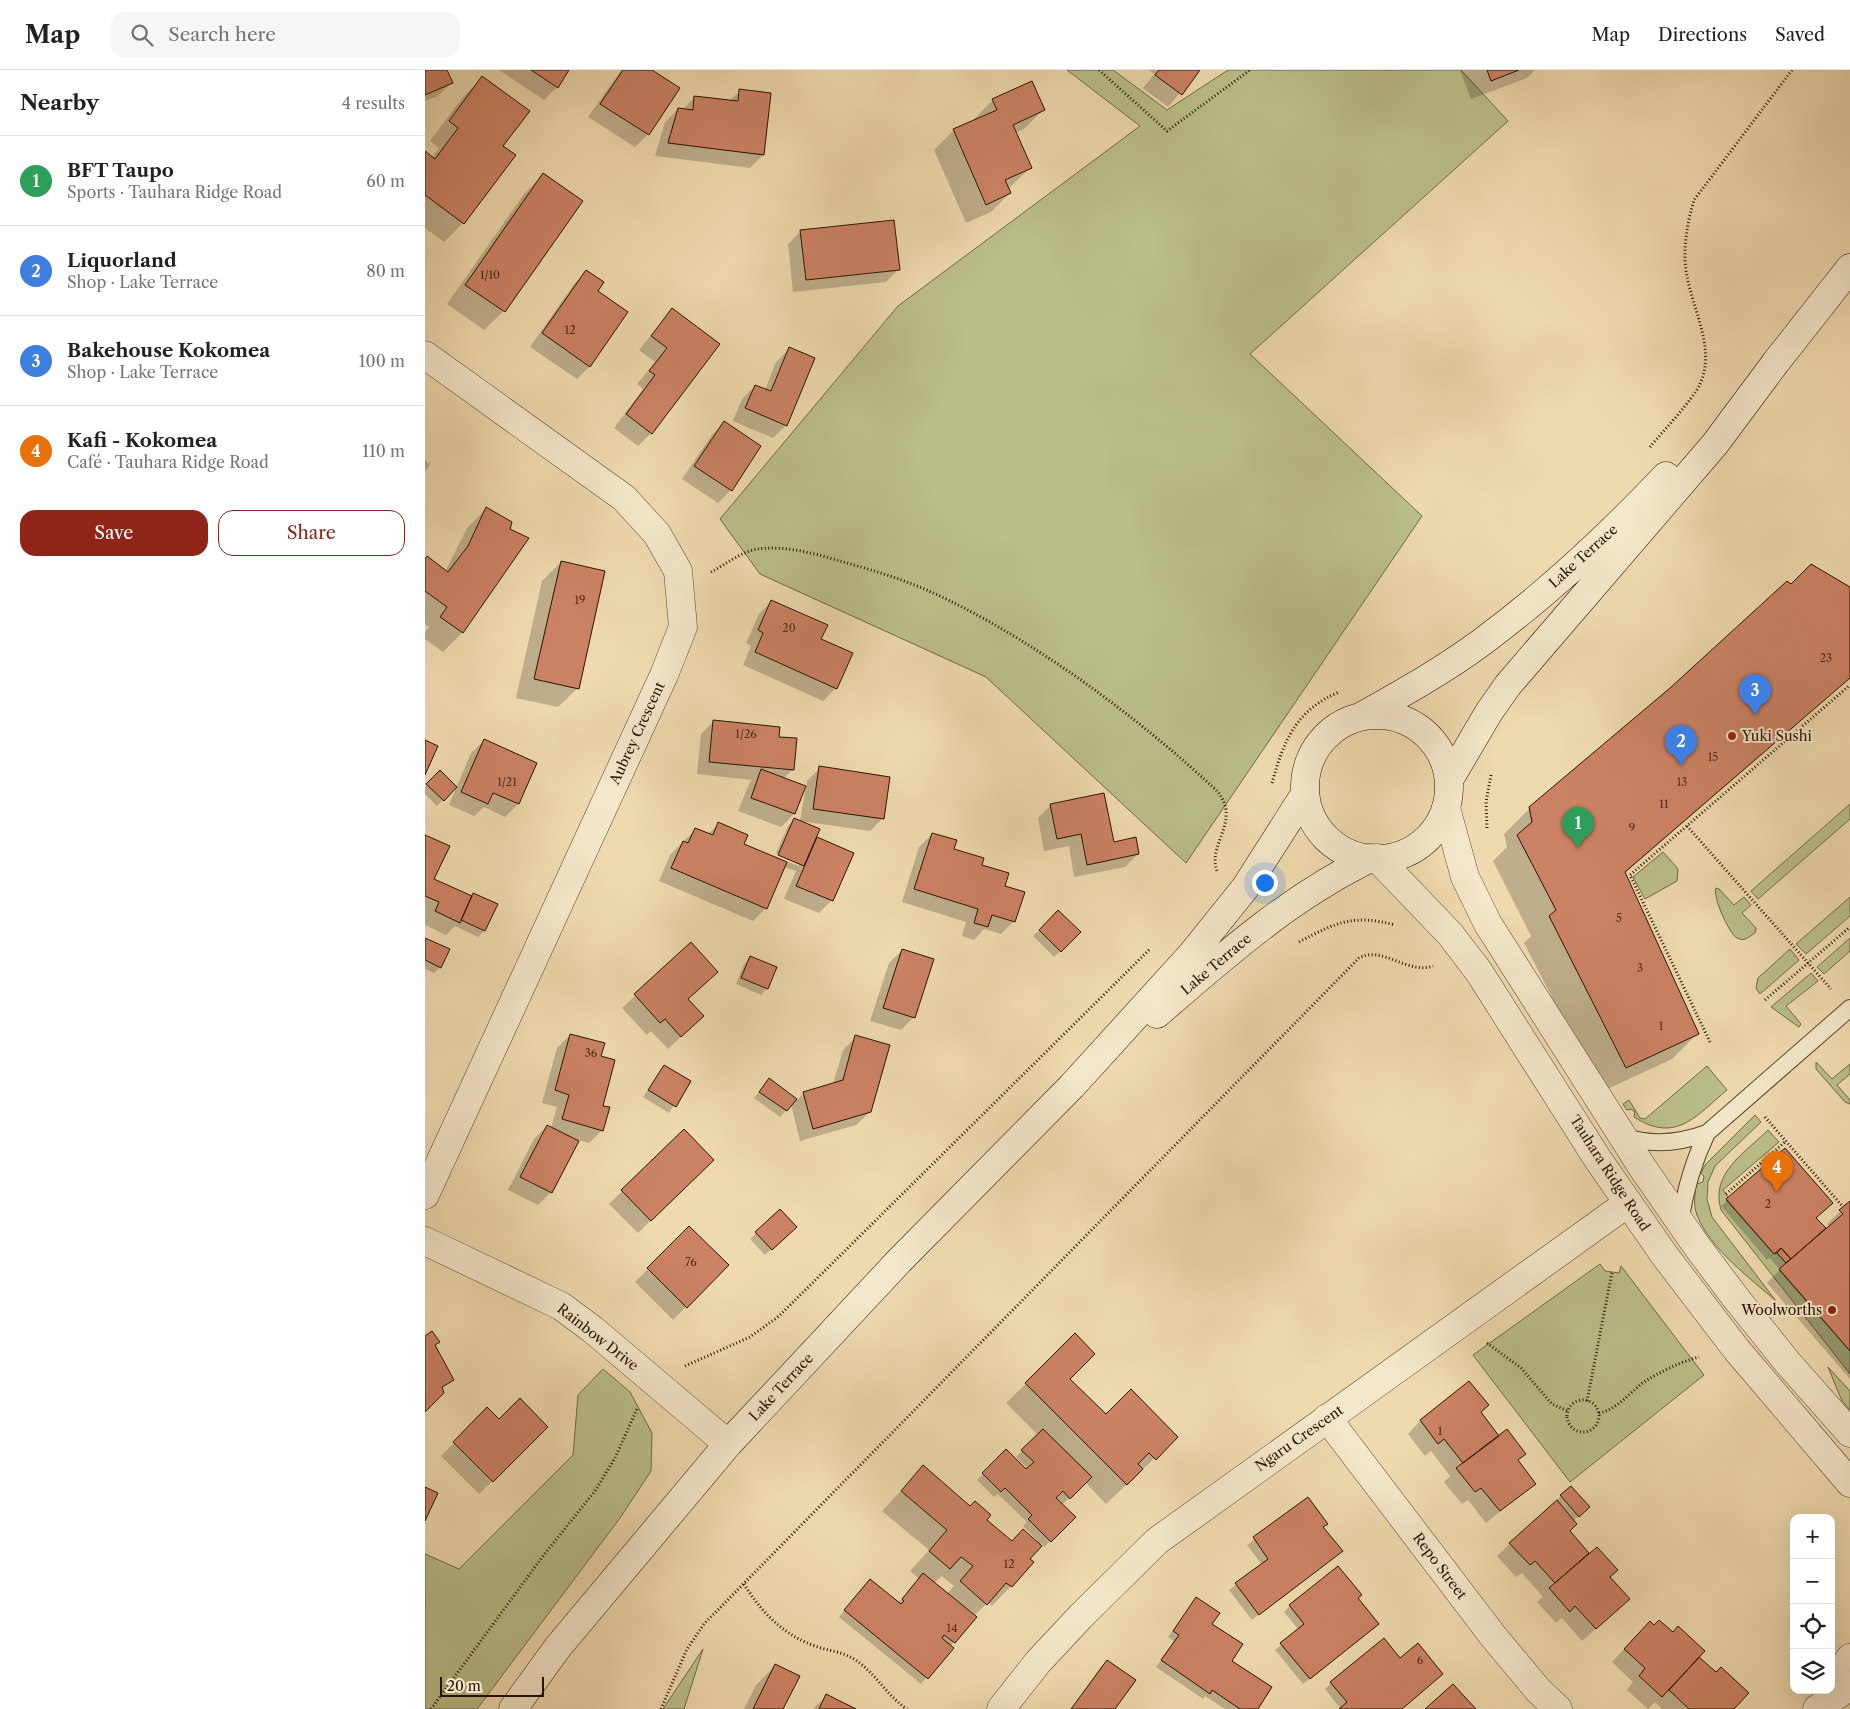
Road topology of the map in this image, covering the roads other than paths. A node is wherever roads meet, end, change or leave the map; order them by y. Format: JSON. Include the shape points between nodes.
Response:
{"nodes":[{"id":1,"x":1850,"y":268,"type":"edge"},
{"id":2,"x":425,"y":355,"type":"edge"},
{"id":3,"x":1776,"y":362,"type":"junction"},
{"id":4,"x":1363,"y":716,"type":"junction"},
{"id":5,"x":1449,"y":780,"type":"junction"},
{"id":6,"x":1305,"y":794,"type":"junction"},
{"id":7,"x":1446,"y":808,"type":"junction"},
{"id":8,"x":1374,"y":858,"type":"junction"},
{"id":9,"x":1850,"y":1008,"type":"edge"},
{"id":10,"x":1072,"y":1086,"type":"junction"},
{"id":11,"x":1707,"y":1133,"type":"junction"},
{"id":12,"x":1623,"y":1136,"type":"junction"},
{"id":13,"x":425,"y":1195,"type":"edge"},
{"id":14,"x":1628,"y":1203,"type":"junction"},
{"id":15,"x":1680,"y":1222,"type":"junction"},
{"id":16,"x":425,"y":1241,"type":"edge"},
{"id":17,"x":1327,"y":1418,"type":"junction"},
{"id":18,"x":1850,"y":1433,"type":"edge"},
{"id":19,"x":728,"y":1444,"type":"junction"},
{"id":20,"x":1850,"y":1483,"type":"edge"},
{"id":21,"x":1850,"y":1658,"type":"edge"},
{"id":22,"x":1850,"y":1686,"type":"edge"},
{"id":23,"x":1823,"y":1701,"type":"edge"},
{"id":24,"x":513,"y":1709,"type":"edge"},
{"id":25,"x":1001,"y":1709,"type":"edge"},
{"id":26,"x":1557,"y":1709,"type":"edge"}],
"edges":[{"from":1,"to":3,"type":"street","name":"Lake Terrace"},
{"from":2,"to":13,"type":"street","name":"Aubrey Crescent","via":[[624,498],[657,534],[679,571],[683,627],[664,675]]},
{"from":3,"to":4,"type":"street","name":"Lake Terrace","via":[[1646,498],[1541,595],[1481,643]]},
{"from":3,"to":5,"type":"street","name":"Lake Terrace","via":[[1703,459],[1509,685]]},
{"from":4,"to":5,"type":"street","via":[[1405,720],[1425,733],[1444,759]]},
{"from":4,"to":6,"type":"street","via":[[1340,725],[1323,739],[1309,764]]},
{"from":5,"to":7,"type":"street"},
{"from":6,"to":8,"type":"street","via":[[1311,816],[1327,839],[1341,850]]},
{"from":6,"to":10,"type":"street","name":"Lake Terrace","via":[[1264,860],[1211,931]]},
{"from":7,"to":8,"type":"street","via":[[1435,832],[1420,846],[1397,856]]},
{"from":7,"to":12,"type":"street","via":[[1457,856],[1475,899]]},
{"from":8,"to":10,"type":"street","name":"Lake Terrace","via":[[1342,872],[1297,899]]},
{"from":8,"to":14,"type":"street","name":"Tauhara Ridge Road","via":[[1449,934],[1479,972]]},
{"from":9,"to":11,"type":"lane"},
{"from":10,"to":19,"type":"street","name":"Lake Terrace","via":[[900,1260]]},
{"from":11,"to":12,"type":"lane","via":[[1665,1143]]},
{"from":11,"to":15,"type":"lane","via":[[1693,1163]]},
{"from":12,"to":15,"type":"street"},
{"from":14,"to":17,"type":"street","name":"Ngaru Crescent"},
{"from":14,"to":20,"type":"street","name":"Tauhara Ridge Road","via":[[1736,1349]]},
{"from":15,"to":18,"type":"street","via":[[1788,1363]]},
{"from":16,"to":19,"type":"street","name":"Rainbow Drive","via":[[561,1306]]},
{"from":17,"to":25,"type":"street","name":"Ngaru Crescent","via":[[1157,1541],[1038,1662]]},
{"from":17,"to":26,"type":"street","name":"Repo Street","via":[[1499,1643]]},
{"from":19,"to":24,"type":"street","name":"Lake Terrace","via":[[558,1647]]},
{"from":21,"to":23,"type":"street"},
{"from":22,"to":23,"type":"street"}]}
